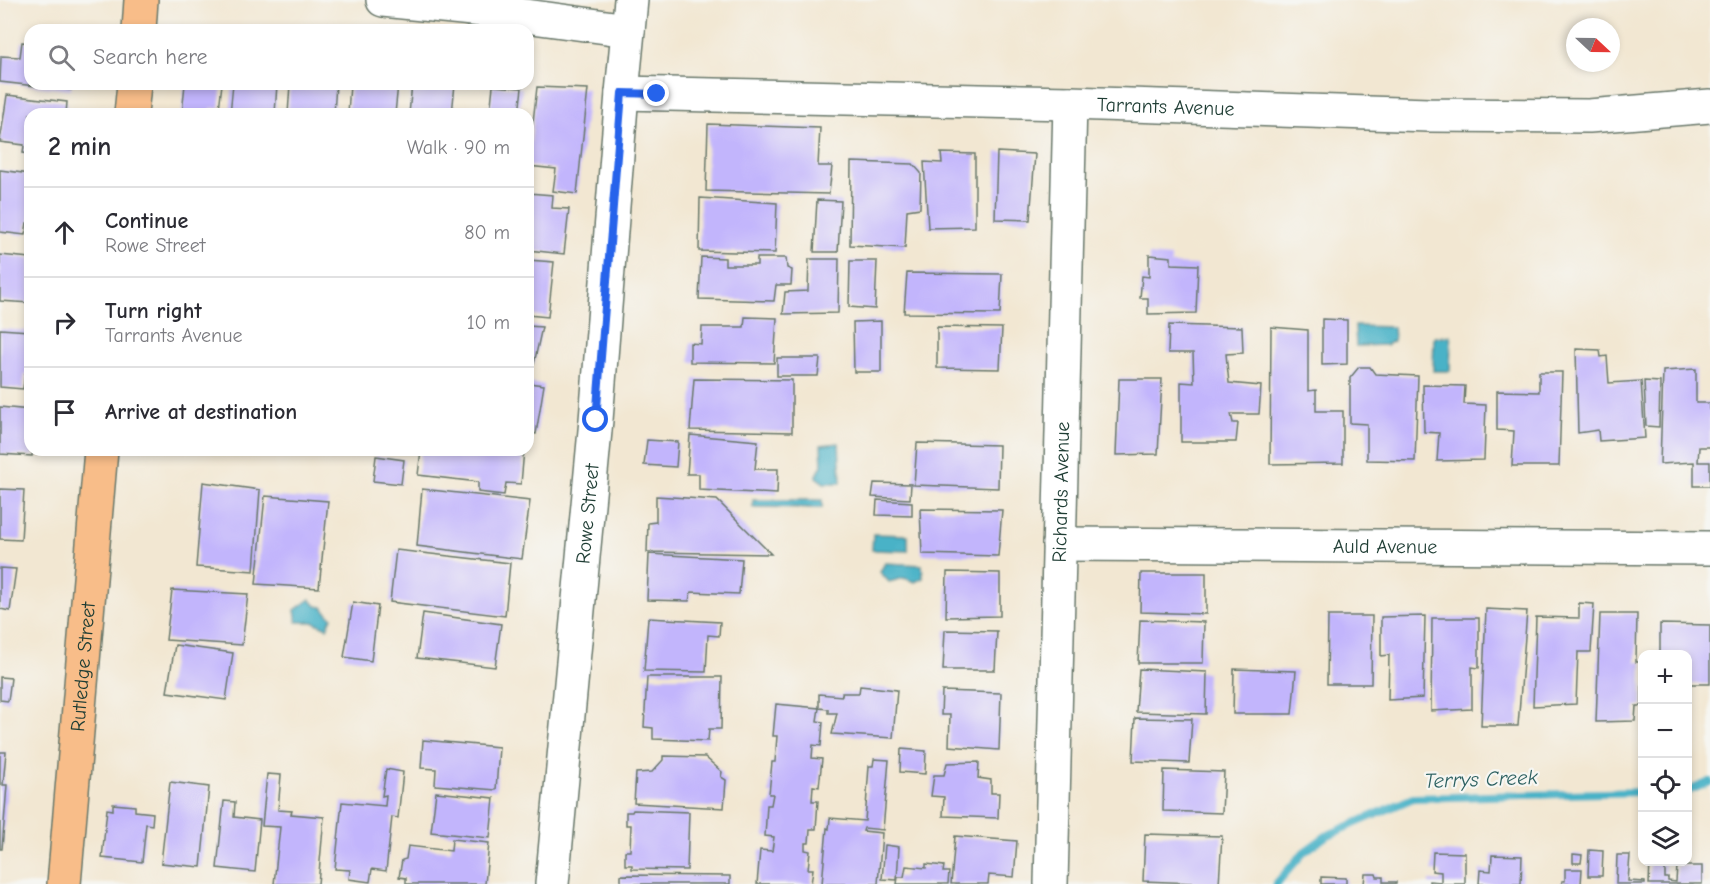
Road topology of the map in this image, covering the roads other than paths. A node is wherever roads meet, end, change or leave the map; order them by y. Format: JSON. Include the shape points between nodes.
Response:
{"nodes":[{"id":1,"x":141,"y":0,"type":"edge"},
{"id":2,"x":383,"y":0,"type":"edge"},
{"id":3,"x":629,"y":15,"type":"edge"},
{"id":4,"x":139,"y":24,"type":"edge"},
{"id":5,"x":133,"y":90,"type":"edge"},
{"id":6,"x":622,"y":93,"type":"junction"},
{"id":7,"x":1070,"y":103,"type":"junction"},
{"id":8,"x":1710,"y":106,"type":"edge"},
{"id":9,"x":132,"y":108,"type":"edge"},
{"id":10,"x":100,"y":456,"type":"edge"},
{"id":11,"x":1059,"y":544,"type":"junction"},
{"id":12,"x":1710,"y":548,"type":"edge"},
{"id":13,"x":63,"y":884,"type":"edge"},
{"id":14,"x":552,"y":884,"type":"edge"},
{"id":15,"x":1052,"y":884,"type":"edge"}],
"edges":[{"from":1,"to":4,"type":"main road"},
{"from":2,"to":3,"type":"street","via":[[482,10]]},
{"from":3,"to":6,"type":"street","name":"Rowe Street"},
{"from":5,"to":9,"type":"main road"},
{"from":6,"to":7,"type":"street","name":"Tarrants Avenue"},
{"from":6,"to":14,"type":"street","name":"Rowe Street"},
{"from":7,"to":8,"type":"street","name":"Tarrants Avenue","via":[[1417,115],[1578,116]]},
{"from":7,"to":11,"type":"street","name":"Richards Avenue"},
{"from":10,"to":13,"type":"main road","name":"Rutledge Street"},
{"from":11,"to":12,"type":"street","name":"Auld Avenue"},
{"from":11,"to":15,"type":"street","name":"Richards Avenue"}]}
